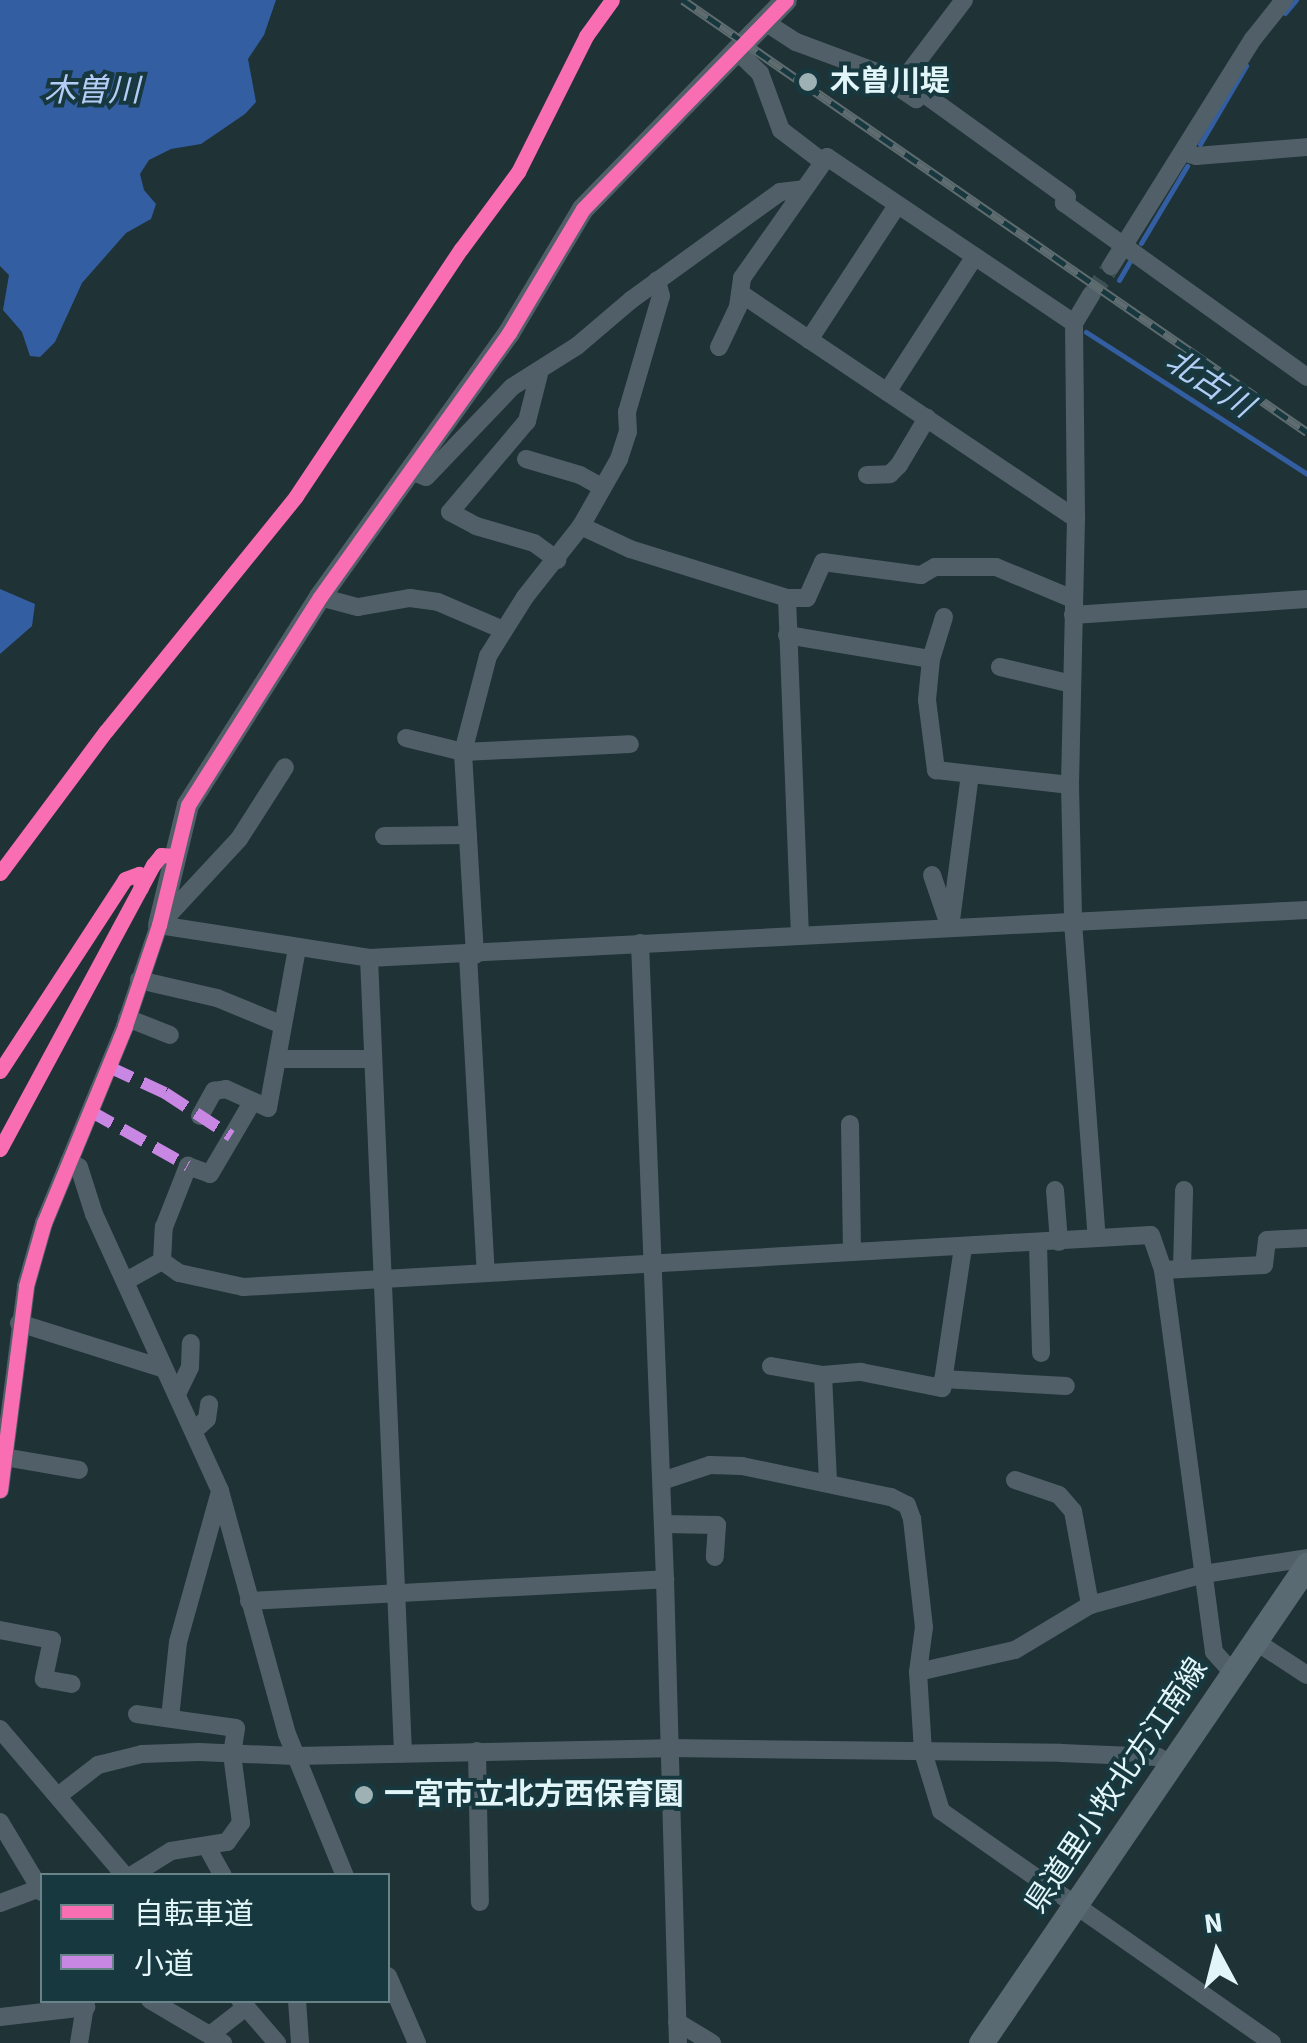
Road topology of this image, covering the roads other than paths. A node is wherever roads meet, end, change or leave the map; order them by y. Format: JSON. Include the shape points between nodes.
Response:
{"nodes":[{"id":1,"x":786,"y":0,"type":"edge"},
{"id":2,"x":964,"y":0,"type":"edge"},
{"id":3,"x":1274,"y":0,"type":"edge"},
{"id":4,"x":1284,"y":0,"type":"edge"},
{"id":5,"x":765,"y":22,"type":"junction"},
{"id":6,"x":1253,"y":39,"type":"junction"},
{"id":7,"x":737,"y":51,"type":"junction"},
{"id":8,"x":898,"y":86,"type":"junction"},
{"id":9,"x":1307,"y":147,"type":"edge"},
{"id":10,"x":1183,"y":152,"type":"junction"},
{"id":11,"x":823,"y":162,"type":"junction"},
{"id":12,"x":804,"y":189,"type":"junction"},
{"id":13,"x":896,"y":207,"type":"junction"},
{"id":14,"x":1124,"y":245,"type":"junction"},
{"id":15,"x":973,"y":259,"type":"junction"},
{"id":16,"x":1111,"y":266,"type":"tunnel mouth"},
{"id":17,"x":656,"y":281,"type":"junction"},
{"id":18,"x":740,"y":294,"type":"junction"},
{"id":19,"x":1092,"y":295,"type":"tunnel mouth"},
{"id":20,"x":1074,"y":323,"type":"junction"},
{"id":21,"x":809,"y":340,"type":"junction"},
{"id":22,"x":719,"y":347,"type":"dead end"},
{"id":23,"x":538,"y":374,"type":"junction"},
{"id":24,"x":1307,"y":377,"type":"edge"},
{"id":25,"x":887,"y":392,"type":"junction"},
{"id":26,"x":926,"y":418,"type":"junction"},
{"id":27,"x":526,"y":459,"type":"dead end"},
{"id":28,"x":411,"y":471,"type":"junction"},
{"id":29,"x":868,"y":474,"type":"dead end"},
{"id":30,"x":602,"y":486,"type":"junction"},
{"id":31,"x":1076,"y":519,"type":"junction"},
{"id":32,"x":580,"y":526,"type":"junction"},
{"id":33,"x":557,"y":560,"type":"junction"},
{"id":34,"x":320,"y":596,"type":"junction"},
{"id":35,"x":788,"y":598,"type":"junction"},
{"id":36,"x":1307,"y":599,"type":"edge"},
{"id":37,"x":1073,"y":607,"type":"junction"},
{"id":38,"x":944,"y":616,"type":"dead end"},
{"id":39,"x":504,"y":630,"type":"junction"},
{"id":40,"x":786,"y":635,"type":"junction"},
{"id":41,"x":932,"y":659,"type":"junction"},
{"id":42,"x":1000,"y":667,"type":"dead end"},
{"id":43,"x":1072,"y":684,"type":"junction"},
{"id":44,"x":406,"y":738,"type":"dead end"},
{"id":45,"x":630,"y":744,"type":"dead end"},
{"id":46,"x":463,"y":752,"type":"junction"},
{"id":47,"x":286,"y":766,"type":"dead end"},
{"id":48,"x":970,"y":774,"type":"junction"},
{"id":49,"x":1070,"y":786,"type":"junction"},
{"id":50,"x":468,"y":835,"type":"junction"},
{"id":51,"x":384,"y":836,"type":"dead end"},
{"id":52,"x":932,"y":875,"type":"dead end"},
{"id":53,"x":1307,"y":910,"type":"edge"},
{"id":54,"x":1073,"y":922,"type":"junction"},
{"id":55,"x":158,"y":924,"type":"junction"},
{"id":56,"x":950,"y":928,"type":"junction"},
{"id":57,"x":800,"y":935,"type":"junction"},
{"id":58,"x":640,"y":943,"type":"junction"},
{"id":59,"x":297,"y":948,"type":"junction"},
{"id":60,"x":471,"y":955,"type":"junction"},
{"id":61,"x":368,"y":958,"type":"junction"},
{"id":62,"x":139,"y":980,"type":"junction"},
{"id":63,"x":127,"y":1018,"type":"junction"},
{"id":64,"x":280,"y":1024,"type":"junction"},
{"id":65,"x":170,"y":1035,"type":"dead end"},
{"id":66,"x":280,"y":1058,"type":"junction"},
{"id":67,"x":373,"y":1058,"type":"junction"},
{"id":68,"x":251,"y":1104,"type":"junction"},
{"id":69,"x":200,"y":1116,"type":"dead end"},
{"id":70,"x":850,"y":1124,"type":"dead end"},
{"id":71,"x":68,"y":1162,"type":"junction"},
{"id":72,"x":1056,"y":1190,"type":"dead end"},
{"id":73,"x":1184,"y":1190,"type":"dead end"},
{"id":74,"x":1097,"y":1238,"type":"junction"},
{"id":75,"x":1307,"y":1238,"type":"edge"},
{"id":76,"x":1059,"y":1242,"type":"junction"},
{"id":77,"x":1038,"y":1244,"type":"junction"},
{"id":78,"x":962,"y":1246,"type":"junction"},
{"id":79,"x":852,"y":1252,"type":"junction"},
{"id":80,"x":162,"y":1261,"type":"junction"},
{"id":81,"x":653,"y":1262,"type":"junction"},
{"id":82,"x":1172,"y":1269,"type":"junction"},
{"id":83,"x":486,"y":1272,"type":"junction"},
{"id":84,"x":383,"y":1279,"type":"junction"},
{"id":85,"x":126,"y":1281,"type":"junction"},
{"id":86,"x":18,"y":1323,"type":"junction"},
{"id":87,"x":192,"y":1343,"type":"dead end"},
{"id":88,"x":1041,"y":1353,"type":"dead end"},
{"id":89,"x":771,"y":1366,"type":"dead end"},
{"id":90,"x":162,"y":1368,"type":"junction"},
{"id":91,"x":823,"y":1374,"type":"junction"},
{"id":92,"x":943,"y":1379,"type":"junction"},
{"id":93,"x":1066,"y":1386,"type":"dead end"},
{"id":94,"x":176,"y":1394,"type":"junction"},
{"id":95,"x":209,"y":1404,"type":"dead end"},
{"id":96,"x":195,"y":1430,"type":"junction"},
{"id":97,"x":4,"y":1457,"type":"junction"},
{"id":98,"x":79,"y":1470,"type":"dead end"},
{"id":99,"x":1015,"y":1480,"type":"dead end"},
{"id":100,"x":662,"y":1481,"type":"junction"},
{"id":101,"x":828,"y":1482,"type":"junction"},
{"id":102,"x":0,"y":1490,"type":"edge"},
{"id":103,"x":220,"y":1492,"type":"junction"},
{"id":104,"x":663,"y":1524,"type":"junction"},
{"id":105,"x":715,"y":1558,"type":"dead end"},
{"id":106,"x":1307,"y":1564,"type":"edge"},
{"id":107,"x":1204,"y":1574,"type":"junction"},
{"id":108,"x":666,"y":1579,"type":"junction"},
{"id":109,"x":393,"y":1593,"type":"junction"},
{"id":110,"x":249,"y":1600,"type":"junction"},
{"id":111,"x":1090,"y":1605,"type":"junction"},
{"id":112,"x":0,"y":1630,"type":"edge"},
{"id":113,"x":1255,"y":1641,"type":"junction"},
{"id":114,"x":918,"y":1672,"type":"junction"},
{"id":115,"x":1233,"y":1673,"type":"junction"},
{"id":116,"x":1307,"y":1675,"type":"edge"},
{"id":117,"x":72,"y":1684,"type":"dead end"},
{"id":118,"x":137,"y":1714,"type":"dead end"},
{"id":119,"x":170,"y":1718,"type":"junction"},
{"id":120,"x":0,"y":1730,"type":"edge"},
{"id":121,"x":667,"y":1748,"type":"junction"},
{"id":122,"x":477,"y":1751,"type":"junction"},
{"id":123,"x":923,"y":1752,"type":"junction"},
{"id":124,"x":403,"y":1753,"type":"junction"},
{"id":125,"x":232,"y":1754,"type":"junction"},
{"id":126,"x":294,"y":1756,"type":"junction"},
{"id":127,"x":1170,"y":1764,"type":"junction"},
{"id":128,"x":58,"y":1796,"type":"junction"},
{"id":129,"x":0,"y":1822,"type":"edge"},
{"id":130,"x":207,"y":1846,"type":"junction"},
{"id":131,"x":118,"y":1873,"type":"edge"},
{"id":132,"x":121,"y":1873,"type":"edge"},
{"id":133,"x":221,"y":1873,"type":"edge"},
{"id":134,"x":344,"y":1873,"type":"edge"},
{"id":135,"x":40,"y":1888,"type":"edge"},
{"id":136,"x":40,"y":1890,"type":"edge"},
{"id":137,"x":480,"y":1902,"type":"dead end"},
{"id":138,"x":0,"y":1903,"type":"edge"},
{"id":139,"x":1074,"y":1906,"type":"junction"},
{"id":140,"x":390,"y":1981,"type":"edge"},
{"id":141,"x":155,"y":2003,"type":"edge"},
{"id":142,"x":298,"y":2003,"type":"edge"},
{"id":143,"x":86,"y":2004,"type":"edge"},
{"id":144,"x":243,"y":2004,"type":"edge"},
{"id":145,"x":0,"y":2017,"type":"edge"},
{"id":146,"x":677,"y":2022,"type":"junction"},
{"id":147,"x":216,"y":2039,"type":"edge"},
{"id":148,"x":80,"y":2043,"type":"edge"},
{"id":149,"x":277,"y":2043,"type":"edge"},
{"id":150,"x":300,"y":2043,"type":"edge"},
{"id":151,"x":417,"y":2043,"type":"edge"},
{"id":152,"x":678,"y":2043,"type":"edge"},
{"id":153,"x":712,"y":2043,"type":"edge"},
{"id":154,"x":981,"y":2043,"type":"edge"},
{"id":155,"x":1272,"y":2043,"type":"edge"}],
"edges":[{"from":1,"to":5,"type":"street"},
{"from":2,"to":8,"type":"street"},
{"from":3,"to":6,"type":"street"},
{"from":4,"to":6,"type":"street"},
{"from":5,"to":7,"type":"street"},
{"from":5,"to":8,"type":"street"},
{"from":6,"to":10,"type":"street"},
{"from":7,"to":11,"type":"street","via":[[760,73],[781,130]]},
{"from":7,"to":28,"type":"street","via":[[583,208],[510,333]]},
{"from":8,"to":14,"type":"street","via":[[916,99],[920,92]]},
{"from":9,"to":10,"type":"street"},
{"from":10,"to":14,"type":"street"},
{"from":11,"to":12,"type":"street"},
{"from":11,"to":13,"type":"street","via":[[827,157]]},
{"from":12,"to":17,"type":"street","via":[[780,192]]},
{"from":12,"to":18,"type":"street","via":[[742,278]]},
{"from":13,"to":15,"type":"street"},
{"from":13,"to":21,"type":"street"},
{"from":14,"to":16,"type":"street"},
{"from":14,"to":24,"type":"street"},
{"from":15,"to":20,"type":"street"},
{"from":15,"to":25,"type":"street"},
{"from":17,"to":23,"type":"street"},
{"from":17,"to":30,"type":"street","via":[[662,296],[627,412],[628,432]]},
{"from":18,"to":21,"type":"street"},
{"from":18,"to":22,"type":"street"},
{"from":19,"to":20,"type":"street"},
{"from":20,"to":31,"type":"street"},
{"from":21,"to":25,"type":"street"},
{"from":23,"to":28,"type":"street","via":[[512,387],[426,477]]},
{"from":23,"to":33,"type":"street","via":[[526,421],[450,512],[534,543]]},
{"from":25,"to":26,"type":"street"},
{"from":26,"to":29,"type":"street","via":[[899,466],[890,474]]},
{"from":26,"to":31,"type":"street"},
{"from":27,"to":30,"type":"street"},
{"from":28,"to":34,"type":"street"},
{"from":30,"to":32,"type":"street"},
{"from":31,"to":37,"type":"street"},
{"from":32,"to":33,"type":"street"},
{"from":32,"to":35,"type":"street","via":[[630,549]]},
{"from":33,"to":39,"type":"street"},
{"from":34,"to":39,"type":"street","via":[[358,607],[410,598],[438,602]]},
{"from":34,"to":55,"type":"street","via":[[188,806]]},
{"from":35,"to":37,"type":"street","via":[[807,598],[823,562],[921,575],[935,567],[996,567]]},
{"from":35,"to":40,"type":"street"},
{"from":36,"to":37,"type":"street"},
{"from":37,"to":43,"type":"street"},
{"from":38,"to":41,"type":"street"},
{"from":39,"to":46,"type":"street","via":[[488,656]]},
{"from":40,"to":41,"type":"street"},
{"from":40,"to":57,"type":"street"},
{"from":41,"to":48,"type":"street","via":[[927,700],[936,770]]},
{"from":42,"to":43,"type":"street"},
{"from":43,"to":49,"type":"street"},
{"from":44,"to":46,"type":"street"},
{"from":45,"to":46,"type":"street"},
{"from":46,"to":50,"type":"street"},
{"from":47,"to":55,"type":"street","via":[[238,838]]},
{"from":48,"to":49,"type":"street"},
{"from":48,"to":56,"type":"street"},
{"from":49,"to":54,"type":"street"},
{"from":50,"to":51,"type":"street"},
{"from":50,"to":60,"type":"street"},
{"from":52,"to":56,"type":"street"},
{"from":53,"to":54,"type":"street"},
{"from":54,"to":56,"type":"street"},
{"from":54,"to":74,"type":"street"},
{"from":55,"to":59,"type":"street"},
{"from":55,"to":62,"type":"street"},
{"from":56,"to":57,"type":"street"},
{"from":57,"to":58,"type":"street"},
{"from":58,"to":60,"type":"street"},
{"from":58,"to":81,"type":"street"},
{"from":59,"to":61,"type":"street"},
{"from":59,"to":64,"type":"street"},
{"from":60,"to":61,"type":"street"},
{"from":60,"to":83,"type":"street"},
{"from":61,"to":67,"type":"street"},
{"from":62,"to":63,"type":"street"},
{"from":62,"to":64,"type":"street","via":[[217,998]]},
{"from":63,"to":65,"type":"street"},
{"from":63,"to":71,"type":"street"},
{"from":64,"to":66,"type":"street"},
{"from":66,"to":67,"type":"street"},
{"from":66,"to":68,"type":"street","via":[[268,1108]]},
{"from":67,"to":84,"type":"street"},
{"from":68,"to":69,"type":"street","via":[[226,1089],[214,1091]]},
{"from":68,"to":80,"type":"street","via":[[210,1174],[188,1166],[164,1227]]},
{"from":70,"to":79,"type":"street"},
{"from":71,"to":85,"type":"street","via":[[79,1168]]},
{"from":71,"to":86,"type":"street"},
{"from":72,"to":76,"type":"street"},
{"from":73,"to":82,"type":"street"},
{"from":74,"to":76,"type":"street"},
{"from":74,"to":82,"type":"street","via":[[1150,1235]]},
{"from":75,"to":82,"type":"street","via":[[1267,1240],[1264,1265]]},
{"from":76,"to":77,"type":"street"},
{"from":77,"to":78,"type":"street"},
{"from":77,"to":88,"type":"street"},
{"from":78,"to":79,"type":"street"},
{"from":78,"to":92,"type":"street"},
{"from":79,"to":81,"type":"street"},
{"from":80,"to":84,"type":"street","via":[[179,1273],[243,1287]]},
{"from":80,"to":85,"type":"street"},
{"from":81,"to":83,"type":"street"},
{"from":81,"to":100,"type":"street"},
{"from":82,"to":107,"type":"street"},
{"from":83,"to":84,"type":"street"},
{"from":84,"to":109,"type":"street"},
{"from":85,"to":90,"type":"street"},
{"from":86,"to":90,"type":"street"},
{"from":86,"to":97,"type":"street"},
{"from":87,"to":94,"type":"street","via":[[190,1367]]},
{"from":89,"to":91,"type":"street"},
{"from":90,"to":94,"type":"street"},
{"from":91,"to":92,"type":"street","via":[[861,1372],[942,1388]]},
{"from":91,"to":101,"type":"street"},
{"from":92,"to":93,"type":"street"},
{"from":94,"to":96,"type":"street"},
{"from":95,"to":96,"type":"street"},
{"from":96,"to":103,"type":"street"},
{"from":97,"to":98,"type":"street"},
{"from":97,"to":102,"type":"street"},
{"from":99,"to":111,"type":"street","via":[[1059,1494],[1074,1511]]},
{"from":100,"to":101,"type":"street","via":[[710,1464]]},
{"from":100,"to":104,"type":"street"},
{"from":101,"to":114,"type":"street","via":[[907,1505],[924,1628]]},
{"from":103,"to":110,"type":"street"},
{"from":103,"to":119,"type":"street","via":[[178,1642]]},
{"from":104,"to":105,"type":"street","via":[[717,1525]]},
{"from":104,"to":108,"type":"street"},
{"from":106,"to":107,"type":"street"},
{"from":106,"to":113,"type":"main road","name":"県道里小牧北方江南線"},
{"from":107,"to":111,"type":"street"},
{"from":107,"to":115,"type":"street","via":[[1214,1652]]},
{"from":108,"to":109,"type":"street"},
{"from":108,"to":121,"type":"street"},
{"from":109,"to":110,"type":"street"},
{"from":109,"to":124,"type":"street"},
{"from":110,"to":126,"type":"street"},
{"from":111,"to":114,"type":"street","via":[[1015,1650]]},
{"from":112,"to":117,"type":"street","via":[[52,1640],[44,1679]]},
{"from":113,"to":115,"type":"main road","name":"県道里小牧北方江南線"},
{"from":113,"to":116,"type":"street"},
{"from":114,"to":123,"type":"street"},
{"from":115,"to":127,"type":"main road","name":"県道里小牧北方江南線"},
{"from":118,"to":119,"type":"street"},
{"from":119,"to":125,"type":"street","via":[[236,1728]]},
{"from":120,"to":128,"type":"street"},
{"from":121,"to":122,"type":"street"},
{"from":121,"to":123,"type":"street"},
{"from":121,"to":146,"type":"street"},
{"from":122,"to":124,"type":"street"},
{"from":122,"to":137,"type":"street"},
{"from":123,"to":127,"type":"street","via":[[1158,1757]]},
{"from":123,"to":139,"type":"street","via":[[941,1811]]},
{"from":124,"to":126,"type":"street"},
{"from":125,"to":126,"type":"street"},
{"from":125,"to":128,"type":"street","via":[[142,1754],[98,1766]]},
{"from":125,"to":130,"type":"street","via":[[241,1823],[227,1842]]},
{"from":126,"to":134,"type":"street"},
{"from":127,"to":139,"type":"main road","name":"県道里小牧北方江南線"},
{"from":128,"to":131,"type":"street"},
{"from":129,"to":135,"type":"street"},
{"from":130,"to":132,"type":"street","via":[[171,1851]]},
{"from":130,"to":133,"type":"street"},
{"from":136,"to":138,"type":"street"},
{"from":139,"to":154,"type":"main road","name":"県道里小牧北方江南線"},
{"from":139,"to":155,"type":"street"},
{"from":140,"to":151,"type":"street"},
{"from":141,"to":147,"type":"street"},
{"from":142,"to":150,"type":"street"},
{"from":143,"to":145,"type":"street"},
{"from":143,"to":148,"type":"street"},
{"from":144,"to":147,"type":"street"},
{"from":144,"to":149,"type":"street"},
{"from":146,"to":152,"type":"street"},
{"from":146,"to":153,"type":"street"}]}
